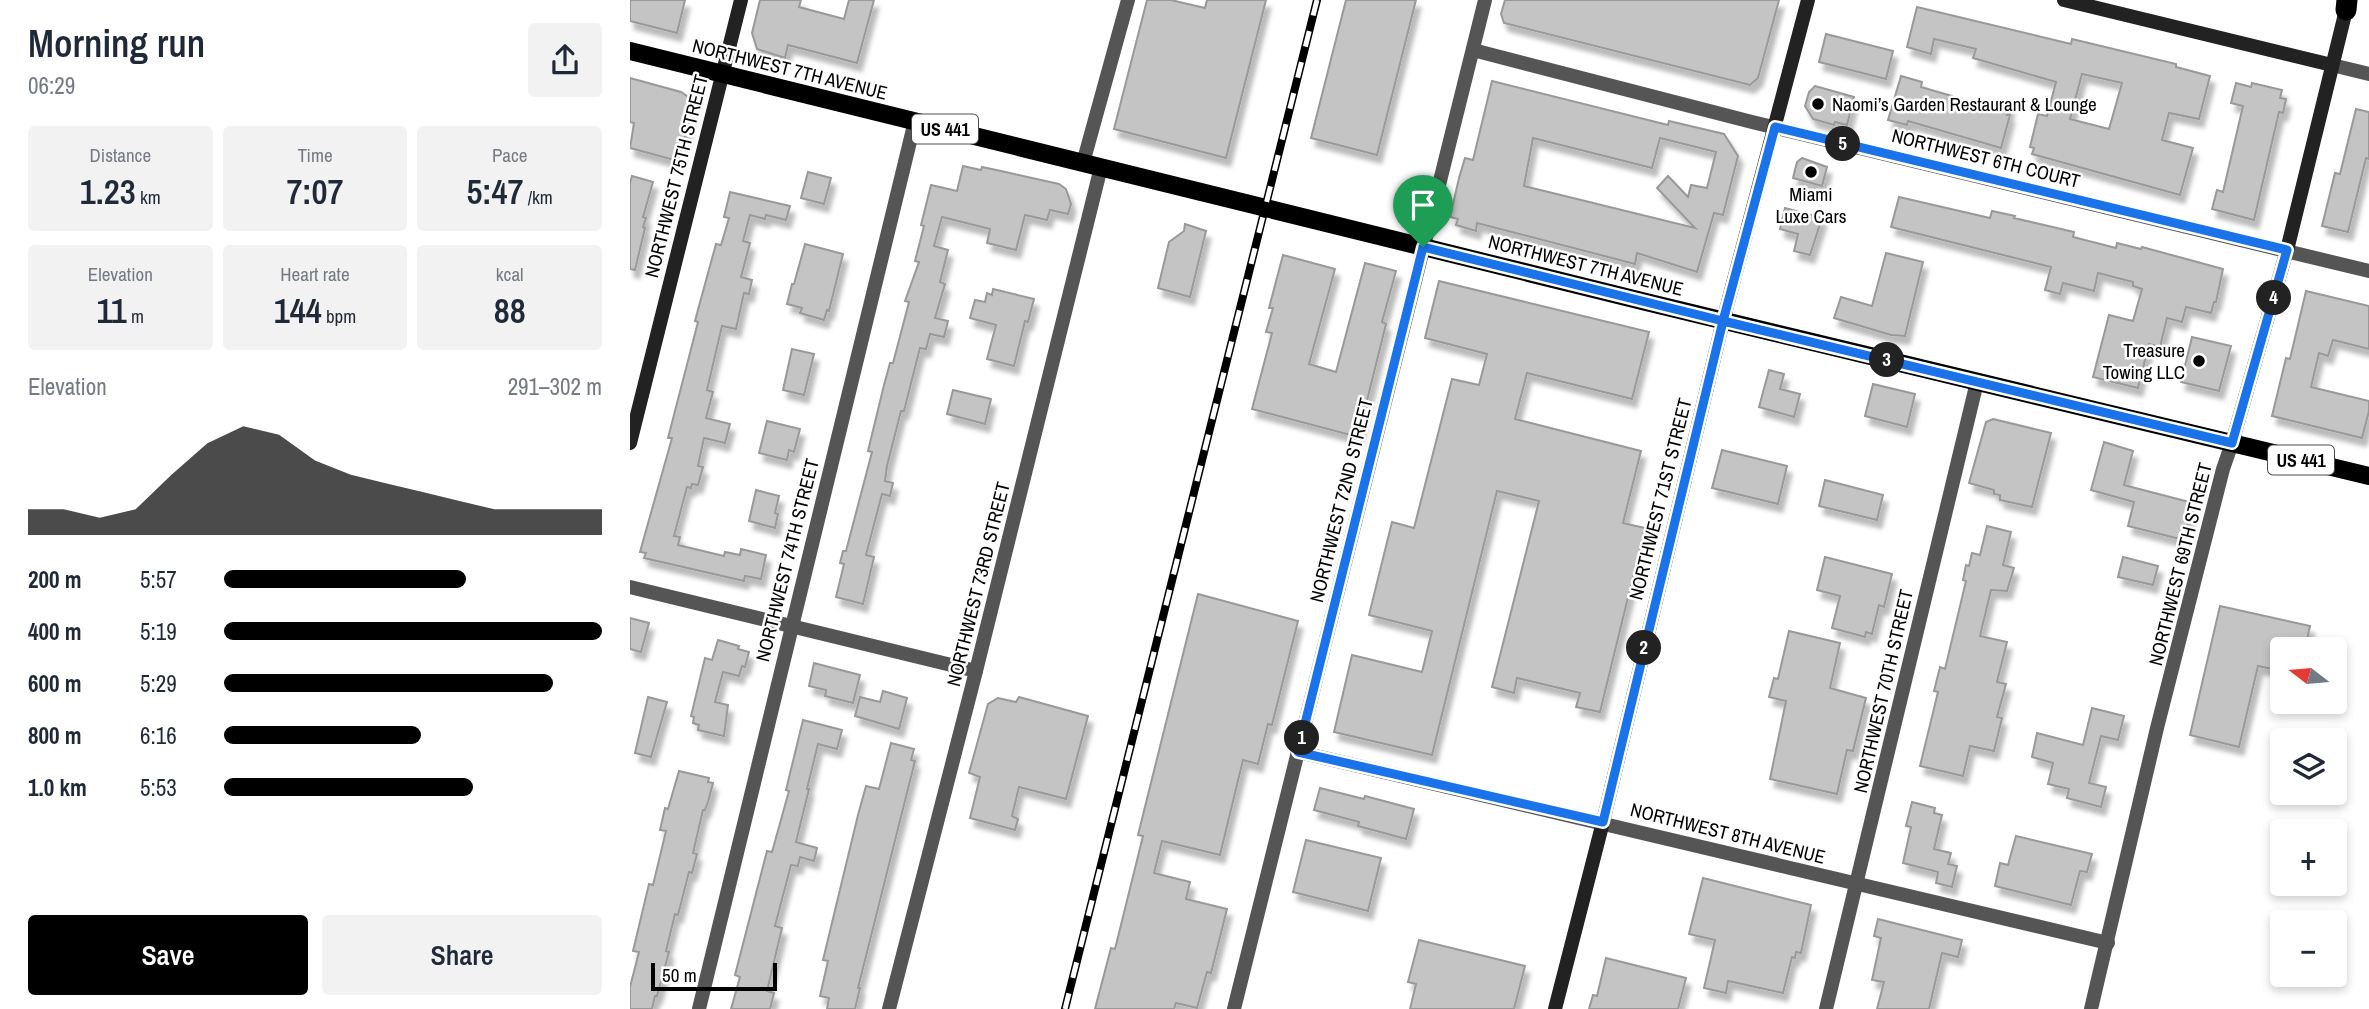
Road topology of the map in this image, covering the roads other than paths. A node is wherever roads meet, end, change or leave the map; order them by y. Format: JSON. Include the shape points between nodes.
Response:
{"nodes":[{"id":1,"x":741,"y":0,"type":"edge"},
{"id":2,"x":1128,"y":0,"type":"edge"},
{"id":3,"x":1485,"y":0,"type":"edge"},
{"id":4,"x":1808,"y":0,"type":"edge"},
{"id":5,"x":2064,"y":0,"type":"edge"},
{"id":6,"x":2348,"y":2,"type":"edge"},
{"id":7,"x":1473,"y":50,"type":"junction"},
{"id":8,"x":630,"y":51,"type":"edge"},
{"id":9,"x":2332,"y":65,"type":"junction"},
{"id":10,"x":722,"y":74,"type":"junction"},
{"id":11,"x":2369,"y":75,"type":"edge"},
{"id":12,"x":915,"y":121,"type":"junction"},
{"id":13,"x":1775,"y":127,"type":"junction"},
{"id":14,"x":1083,"y":163,"type":"junction"},
{"id":15,"x":1101,"y":167,"type":"junction"},
{"id":16,"x":1423,"y":247,"type":"junction"},
{"id":17,"x":2287,"y":250,"type":"junction"},
{"id":18,"x":2369,"y":271,"type":"edge"},
{"id":19,"x":1723,"y":321,"type":"junction"},
{"id":20,"x":1977,"y":382,"type":"junction"},
{"id":21,"x":630,"y":443,"type":"edge"},
{"id":22,"x":2232,"y":443,"type":"junction"},
{"id":23,"x":2369,"y":476,"type":"edge"},
{"id":24,"x":630,"y":587,"type":"edge"},
{"id":25,"x":791,"y":626,"type":"junction"},
{"id":26,"x":976,"y":671,"type":"junction"},
{"id":27,"x":1298,"y":752,"type":"junction"},
{"id":28,"x":1603,"y":822,"type":"junction"},
{"id":29,"x":1857,"y":883,"type":"junction"},
{"id":30,"x":2108,"y":943,"type":"junction"},
{"id":31,"x":699,"y":1009,"type":"edge"},
{"id":32,"x":889,"y":1009,"type":"edge"},
{"id":33,"x":1234,"y":1009,"type":"edge"},
{"id":34,"x":1555,"y":1009,"type":"edge"},
{"id":35,"x":1826,"y":1009,"type":"edge"},
{"id":36,"x":2091,"y":1009,"type":"edge"}],
"edges":[{"from":1,"to":10,"type":"street","name":"NORTHWEST 75TH STREET"},
{"from":2,"to":14,"type":"street"},
{"from":3,"to":7,"type":"street","name":"NORTHWEST 72ND STREET"},
{"from":4,"to":13,"type":"street","name":"NORTHWEST 71ST STREET"},
{"from":5,"to":9,"type":"street"},
{"from":6,"to":9,"type":"street","name":"NORTHWEST 69TH STREET"},
{"from":7,"to":13,"type":"street","name":"NORTHWEST 6TH COURT"},
{"from":7,"to":16,"type":"street","name":"NORTHWEST 72ND STREET"},
{"from":8,"to":10,"type":"main road","name":"NORTHWEST 7TH AVENUE","number":"US 441"},
{"from":9,"to":11,"type":"street"},
{"from":9,"to":17,"type":"street","name":"NORTHWEST 69TH STREET"},
{"from":10,"to":12,"type":"main road","name":"NORTHWEST 7TH AVENUE","number":"US 441"},
{"from":10,"to":21,"type":"street","name":"NORTHWEST 75TH STREET"},
{"from":12,"to":14,"type":"main road","name":"NORTHWEST 7TH AVENUE","number":"US 441"},
{"from":12,"to":25,"type":"street","name":"NORTHWEST 74TH STREET"},
{"from":13,"to":17,"type":"street","name":"NORTHWEST 6TH COURT"},
{"from":13,"to":19,"type":"street","name":"NORTHWEST 71ST STREET"},
{"from":14,"to":15,"type":"main road","name":"NORTHWEST 7TH AVENUE","number":"US 441"},
{"from":15,"to":16,"type":"main road","name":"NORTHWEST 7TH AVENUE","number":"US 441"},
{"from":15,"to":26,"type":"street","name":"NORTHWEST 73RD STREET"},
{"from":16,"to":19,"type":"main road","name":"NORTHWEST 7TH AVENUE","number":"US 441"},
{"from":16,"to":27,"type":"street","name":"NORTHWEST 72ND STREET"},
{"from":17,"to":18,"type":"street","name":"NORTHWEST 6TH COURT"},
{"from":17,"to":22,"type":"street","name":"NORTHWEST 69TH STREET"},
{"from":19,"to":20,"type":"main road","name":"NORTHWEST 7TH AVENUE","number":"US 441"},
{"from":19,"to":28,"type":"street","name":"NORTHWEST 71ST STREET"},
{"from":20,"to":22,"type":"main road","name":"NORTHWEST 7TH AVENUE","number":"US 441"},
{"from":20,"to":29,"type":"street","name":"NORTHWEST 70TH STREET"},
{"from":22,"to":23,"type":"main road","name":"NORTHWEST 7TH AVENUE","number":"US 441"},
{"from":22,"to":30,"type":"street","name":"NORTHWEST 69TH STREET","via":[[2157,727]]},
{"from":24,"to":25,"type":"street"},
{"from":25,"to":26,"type":"street"},
{"from":25,"to":31,"type":"street","name":"NORTHWEST 74TH STREET"},
{"from":26,"to":32,"type":"street","name":"NORTHWEST 73RD STREET"},
{"from":27,"to":28,"type":"street","name":"NORTHWEST 8TH AVENUE"},
{"from":27,"to":33,"type":"street","name":"NORTHWEST 72ND STREET"},
{"from":28,"to":29,"type":"street","name":"NORTHWEST 8TH AVENUE"},
{"from":28,"to":34,"type":"street","name":"NORTHWEST 71ST STREET"},
{"from":29,"to":30,"type":"street","name":"NORTHWEST 8TH AVENUE"},
{"from":29,"to":35,"type":"street","name":"NORTHWEST 70TH STREET"},
{"from":30,"to":36,"type":"street","name":"NORTHWEST 69TH STREET"}]}
